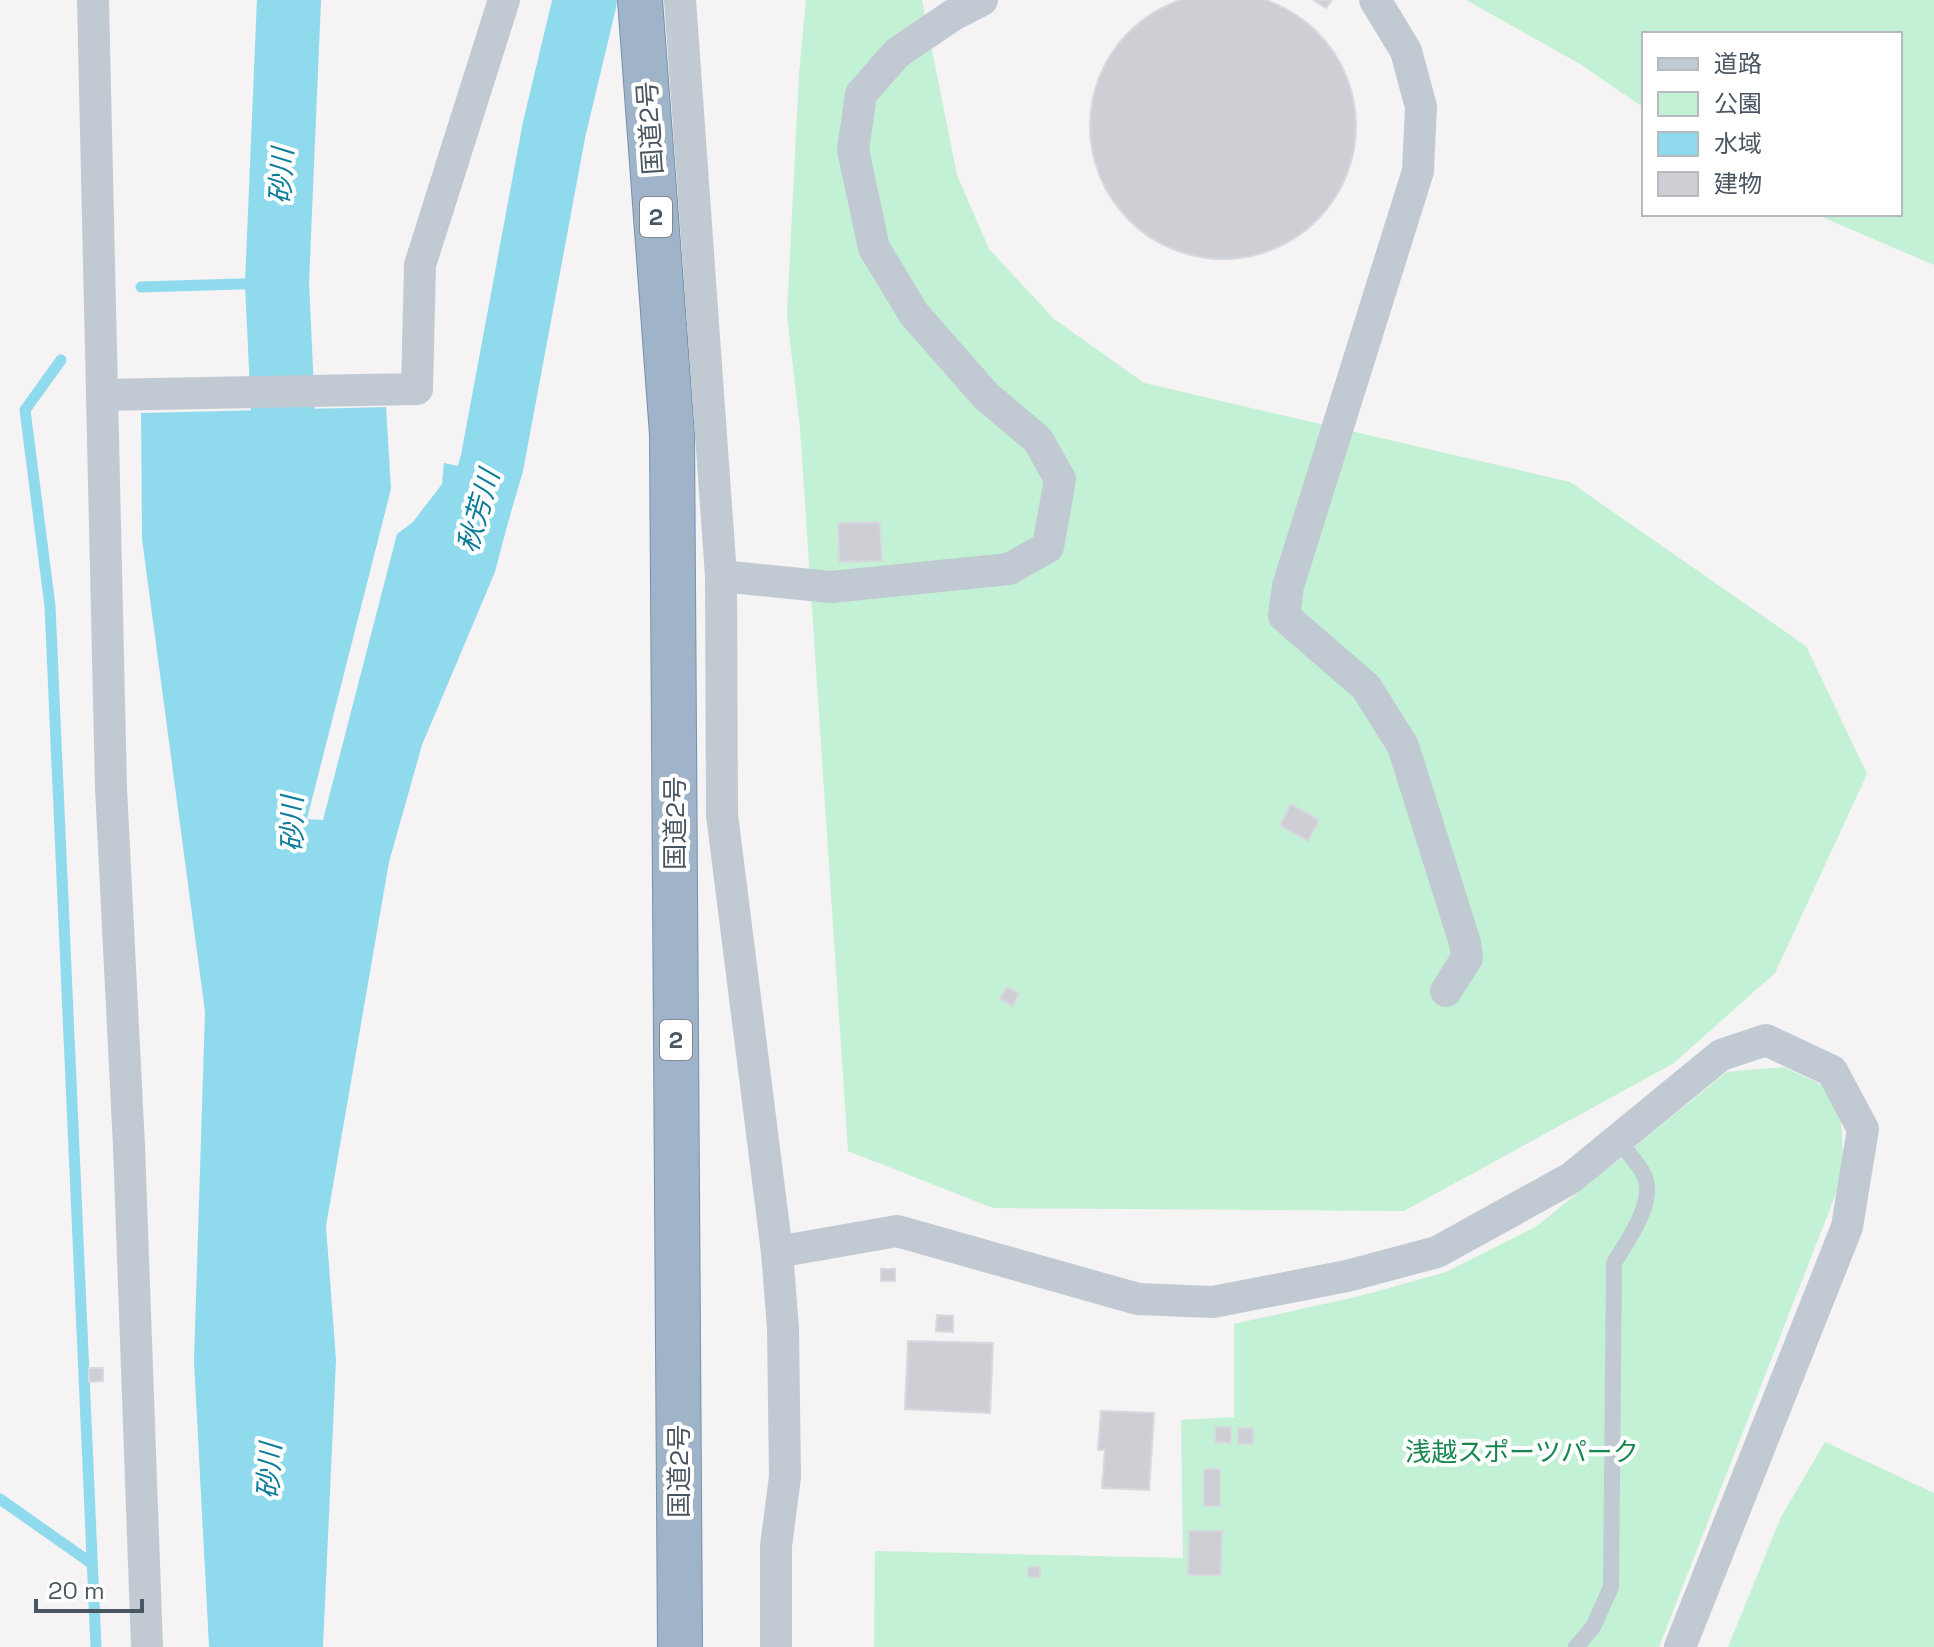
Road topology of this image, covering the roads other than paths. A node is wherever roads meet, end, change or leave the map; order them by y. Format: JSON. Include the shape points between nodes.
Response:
{"nodes":[{"id":1,"x":93,"y":0,"type":"edge"},
{"id":2,"x":504,"y":0,"type":"edge"},
{"id":3,"x":640,"y":0,"type":"edge"},
{"id":4,"x":680,"y":0,"type":"edge"},
{"id":5,"x":982,"y":0,"type":"edge"},
{"id":6,"x":1375,"y":0,"type":"edge"},
{"id":7,"x":103,"y":395,"type":"junction"},
{"id":8,"x":692,"y":431,"type":"junction"},
{"id":9,"x":721,"y":576,"type":"junction"},
{"id":10,"x":1446,"y":991,"type":"dead end"},
{"id":11,"x":1617,"y":1139,"type":"junction"},
{"id":12,"x":777,"y":1252,"type":"junction"},
{"id":13,"x":147,"y":1647,"type":"edge"},
{"id":14,"x":680,"y":1647,"type":"edge"},
{"id":15,"x":776,"y":1647,"type":"edge"},
{"id":16,"x":1576,"y":1647,"type":"edge"},
{"id":17,"x":1680,"y":1647,"type":"edge"}],
"edges":[{"from":1,"to":7,"type":"street"},
{"from":2,"to":7,"type":"street","via":[[420,265],[417,389]]},
{"from":3,"to":8,"type":"highway","name":"国道2号","number":"2"},
{"from":4,"to":8,"type":"street"},
{"from":5,"to":9,"type":"street","via":[[897,53],[861,94],[853,150],[874,248],[914,314],[986,396],[1038,440],[1060,479],[1048,547],[1009,569],[831,587]]},
{"from":6,"to":10,"type":"street","via":[[1406,51],[1421,107],[1418,171],[1288,586],[1284,616],[1366,687],[1403,746],[1465,943],[1467,958]]},
{"from":7,"to":13,"type":"street","via":[[111,788]]},
{"from":8,"to":9,"type":"street"},
{"from":8,"to":14,"type":"highway","name":"国道2号","number":"2"},
{"from":9,"to":12,"type":"street","via":[[722,815]]},
{"from":11,"to":12,"type":"street","via":[[1571,1178],[1437,1252],[1213,1302],[1138,1299],[897,1231]]},
{"from":11,"to":16,"type":"lane","via":[[1645,1177],[1646,1195],[1639,1223],[1614,1263],[1611,1587],[1593,1627]]},
{"from":11,"to":17,"type":"street","via":[[1721,1055],[1766,1040],[1832,1071],[1863,1129],[1847,1227]]},
{"from":12,"to":15,"type":"street","via":[[785,1477],[776,1546]]}]}
